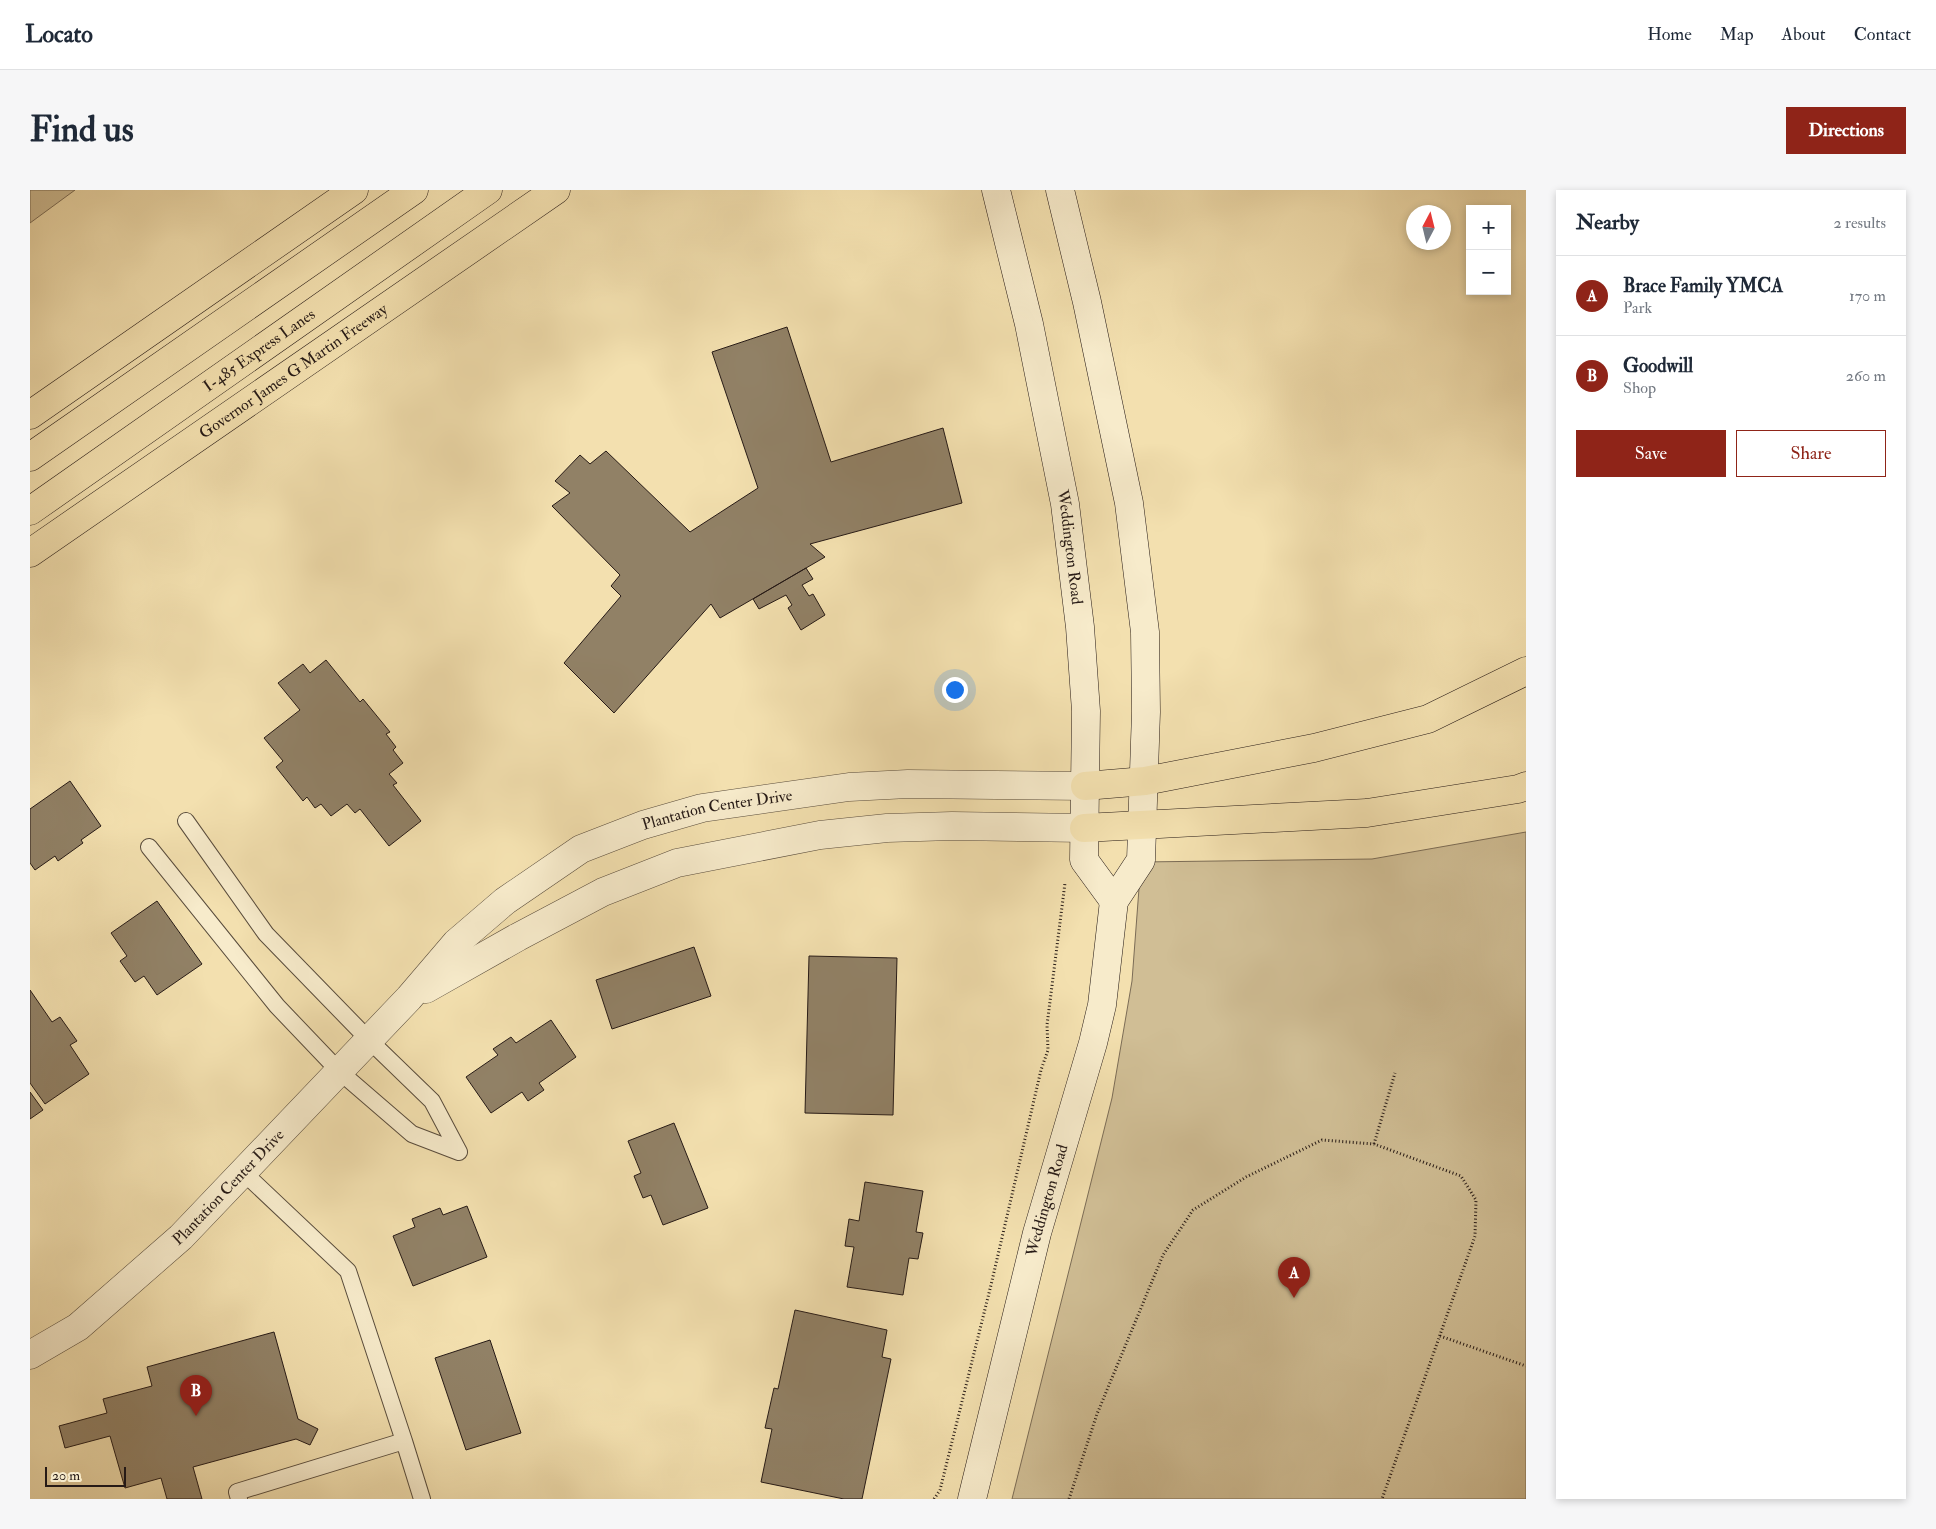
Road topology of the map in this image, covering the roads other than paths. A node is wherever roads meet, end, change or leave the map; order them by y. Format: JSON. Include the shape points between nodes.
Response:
{"nodes":[{"id":1,"x":354,"y":190,"type":"edge"},
{"id":2,"x":414,"y":190,"type":"edge"},
{"id":3,"x":488,"y":190,"type":"edge"},
{"id":4,"x":556,"y":190,"type":"edge"},
{"id":5,"x":996,"y":190,"type":"edge"},
{"id":6,"x":1060,"y":190,"type":"edge"},
{"id":7,"x":30,"y":415,"type":"edge"},
{"id":8,"x":30,"y":457,"type":"edge"},
{"id":9,"x":30,"y":511,"type":"edge"},
{"id":10,"x":30,"y":553,"type":"edge"},
{"id":11,"x":1526,"y":671,"type":"edge"},
{"id":12,"x":1145,"y":781,"type":"junction"},
{"id":13,"x":1085,"y":786,"type":"junction"},
{"id":14,"x":1526,"y":786,"type":"edge"},
{"id":15,"x":186,"y":821,"type":"dead end"},
{"id":16,"x":1142,"y":826,"type":"junction"},
{"id":17,"x":1084,"y":828,"type":"junction"},
{"id":18,"x":149,"y":847,"type":"dead end"},
{"id":19,"x":1114,"y":901,"type":"junction"},
{"id":20,"x":410,"y":998,"type":"junction"},
{"id":21,"x":369,"y":1040,"type":"junction"},
{"id":22,"x":339,"y":1071,"type":"junction"},
{"id":23,"x":242,"y":1171,"type":"junction"},
{"id":24,"x":30,"y":1355,"type":"edge"},
{"id":25,"x":404,"y":1441,"type":"junction"},
{"id":26,"x":239,"y":1499,"type":"edge"},
{"id":27,"x":422,"y":1499,"type":"edge"},
{"id":28,"x":972,"y":1499,"type":"edge"}],
"edges":[{"from":1,"to":7,"type":"highway"},
{"from":2,"to":8,"type":"highway"},
{"from":3,"to":9,"type":"highway","name":"I-485 Express Lanes"},
{"from":4,"to":10,"type":"highway","name":"Governor James G Martin Freeway"},
{"from":5,"to":13,"type":"main road","name":"Weddington Road","via":[[1029,324],[1065,504],[1082,646],[1086,711]]},
{"from":6,"to":12,"type":"main road","name":"Weddington Road","via":[[1129,503],[1145,632]]},
{"from":11,"to":12,"type":"highway","via":[[1428,719],[1314,748]]},
{"from":12,"to":13,"type":"highway"},
{"from":12,"to":16,"type":"main road","name":"Weddington Road"},
{"from":13,"to":17,"type":"main road","name":"Weddington Road"},
{"from":13,"to":20,"type":"main road","name":"Plantation Center Drive","via":[[908,784],[849,787],[702,808],[643,825],[581,849],[504,901],[456,943]]},
{"from":14,"to":16,"type":"highway","via":[[1367,813]]},
{"from":15,"to":21,"type":"lane","via":[[266,934]]},
{"from":16,"to":17,"type":"highway"},
{"from":16,"to":19,"type":"main road","name":"Weddington Road","via":[[1141,860]]},
{"from":17,"to":19,"type":"main road","name":"Weddington Road","via":[[1084,860]]},
{"from":17,"to":20,"type":"main road","name":"Plantation Center Drive","via":[[887,828],[820,835],[677,863],[603,892]]},
{"from":18,"to":22,"type":"lane","via":[[277,1006]]},
{"from":19,"to":28,"type":"main road","name":"Weddington Road","via":[[1098,1024],[1037,1233]]},
{"from":20,"to":21,"type":"main road","name":"Plantation Center Drive"},
{"from":21,"to":22,"type":"main road","name":"Plantation Center Drive"},
{"from":21,"to":22,"type":"lane","via":[[432,1101],[459,1152],[412,1134]]},
{"from":22,"to":23,"type":"main road","name":"Plantation Center Drive"},
{"from":23,"to":24,"type":"main road","name":"Plantation Center Drive","via":[[181,1237],[78,1327]]},
{"from":23,"to":25,"type":"lane","via":[[348,1271]]},
{"from":25,"to":26,"type":"lane","via":[[237,1492]]},
{"from":25,"to":27,"type":"lane"}]}
